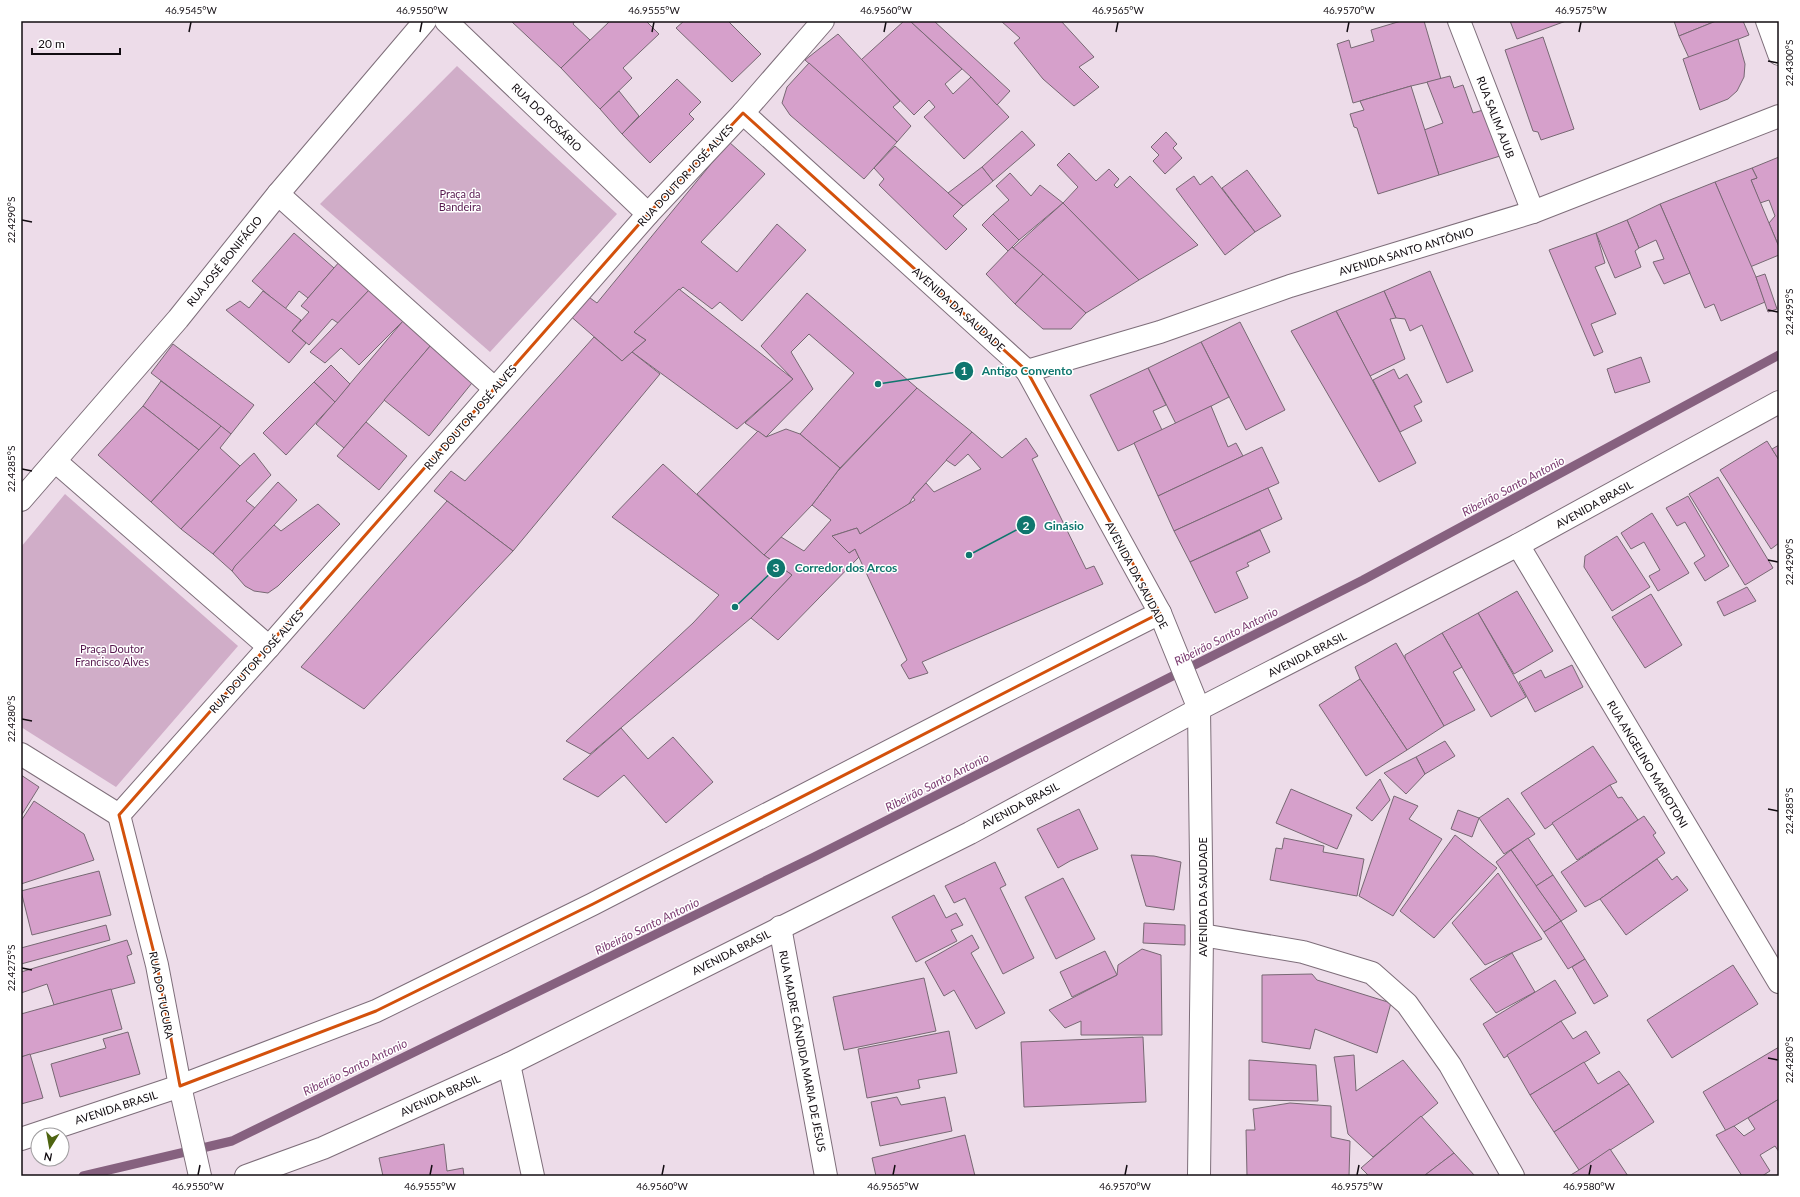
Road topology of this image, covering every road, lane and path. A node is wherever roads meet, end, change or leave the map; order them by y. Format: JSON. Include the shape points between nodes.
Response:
{"nodes":[{"id":1,"x":425,"y":21,"type":"edge"},
{"id":2,"x":446,"y":21,"type":"edge"},
{"id":3,"x":823,"y":21,"type":"edge"},
{"id":4,"x":1459,"y":21,"type":"edge"},
{"id":5,"x":1767,"y":21,"type":"edge"},
{"id":6,"x":1779,"y":54,"type":"edge"},
{"id":7,"x":743,"y":113,"type":"junction"},
{"id":8,"x":1779,"y":116,"type":"edge"},
{"id":9,"x":278,"y":194,"type":"junction"},
{"id":10,"x":1533,"y":212,"type":"junction"},
{"id":11,"x":648,"y":214,"type":"junction"},
{"id":12,"x":1027,"y":371,"type":"junction"},
{"id":13,"x":494,"y":388,"type":"junction"},
{"id":14,"x":1779,"y":402,"type":"edge"},
{"id":15,"x":55,"y":461,"type":"junction"},
{"id":16,"x":21,"y":500,"type":"edge"},
{"id":17,"x":1518,"y":545,"type":"junction"},
{"id":18,"x":1160,"y":613,"type":"junction"},
{"id":19,"x":269,"y":647,"type":"junction"},
{"id":20,"x":1199,"y":709,"type":"junction"},
{"id":21,"x":21,"y":754,"type":"edge"},
{"id":22,"x":119,"y":815,"type":"junction"},
{"id":23,"x":780,"y":927,"type":"junction"},
{"id":24,"x":1202,"y":935,"type":"junction"},
{"id":25,"x":1779,"y":982,"type":"edge"},
{"id":26,"x":509,"y":1064,"type":"junction"},
{"id":27,"x":180,"y":1086,"type":"junction"},
{"id":28,"x":21,"y":1139,"type":"edge"},
{"id":29,"x":199,"y":1175,"type":"edge"},
{"id":30,"x":246,"y":1176,"type":"edge"},
{"id":31,"x":533,"y":1176,"type":"edge"},
{"id":32,"x":826,"y":1176,"type":"edge"},
{"id":33,"x":1199,"y":1176,"type":"edge"},
{"id":34,"x":1513,"y":1176,"type":"edge"}],
"edges":[{"from":1,"to":9,"type":"street","name":"RUA JOSÉ BONIFÁCIO"},
{"from":2,"to":11,"type":"street","name":"RUA DO ROSÁRIO"},
{"from":3,"to":7,"type":"street","name":"RUA DOUTOR JOSÉ ALVES"},
{"from":4,"to":10,"type":"street","name":"RUA SALIM AJUB"},
{"from":5,"to":6,"type":"street"},
{"from":7,"to":11,"type":"street","name":"RUA DOUTOR JOSÉ ALVES"},
{"from":7,"to":12,"type":"street","name":"AVENIDA DA SAUDADE"},
{"from":8,"to":10,"type":"street","name":"AVENIDA SANTO ANTÔNIO"},
{"from":9,"to":13,"type":"street"},
{"from":9,"to":15,"type":"street","name":"RUA JOSÉ BONIFÁCIO","via":[[178,319]]},
{"from":10,"to":12,"type":"street","name":"AVENIDA SANTO ANTÔNIO","via":[[1290,286],[1160,332]]},
{"from":11,"to":13,"type":"street","name":"RUA DOUTOR JOSÉ ALVES"},
{"from":12,"to":18,"type":"street","name":"AVENIDA DA SAUDADE"},
{"from":13,"to":19,"type":"street","name":"RUA DOUTOR JOSÉ ALVES"},
{"from":14,"to":17,"type":"street","name":"AVENIDA BRASIL"},
{"from":15,"to":16,"type":"street","name":"RUA JOSÉ BONIFÁCIO"},
{"from":15,"to":19,"type":"street"},
{"from":17,"to":20,"type":"street","name":"AVENIDA BRASIL"},
{"from":17,"to":25,"type":"street","name":"RUA ANGELINO MARIOTONI"},
{"from":18,"to":20,"type":"street","name":"AVENIDA DA SAUDADE"},
{"from":18,"to":27,"type":"street","name":"AVENIDA BRASIL","via":[[600,901],[376,1011]]},
{"from":19,"to":22,"type":"street","name":"RUA DOUTOR JOSÉ ALVES"},
{"from":20,"to":23,"type":"street","name":"AVENIDA BRASIL","via":[[970,833]]},
{"from":20,"to":24,"type":"street","name":"AVENIDA DA SAUDADE"},
{"from":21,"to":22,"type":"street"},
{"from":22,"to":27,"type":"street","name":"RUA DO TUCURA","via":[[157,965]]},
{"from":23,"to":26,"type":"street","name":"AVENIDA BRASIL"},
{"from":23,"to":32,"type":"street","name":"RUA MADRE CÃNDIDA MARIA DE JESUS"},
{"from":24,"to":33,"type":"street","name":"AVENIDA DA SAUDADE"},
{"from":24,"to":34,"type":"street","via":[[1303,952],[1372,973],[1407,1004],[1450,1065]]},
{"from":26,"to":30,"type":"street","name":"AVENIDA BRASIL","via":[[323,1148]]},
{"from":26,"to":31,"type":"street"},
{"from":27,"to":28,"type":"street","name":"AVENIDA BRASIL"},
{"from":27,"to":29,"type":"street","name":"RUA DO TUCURA"}]}
